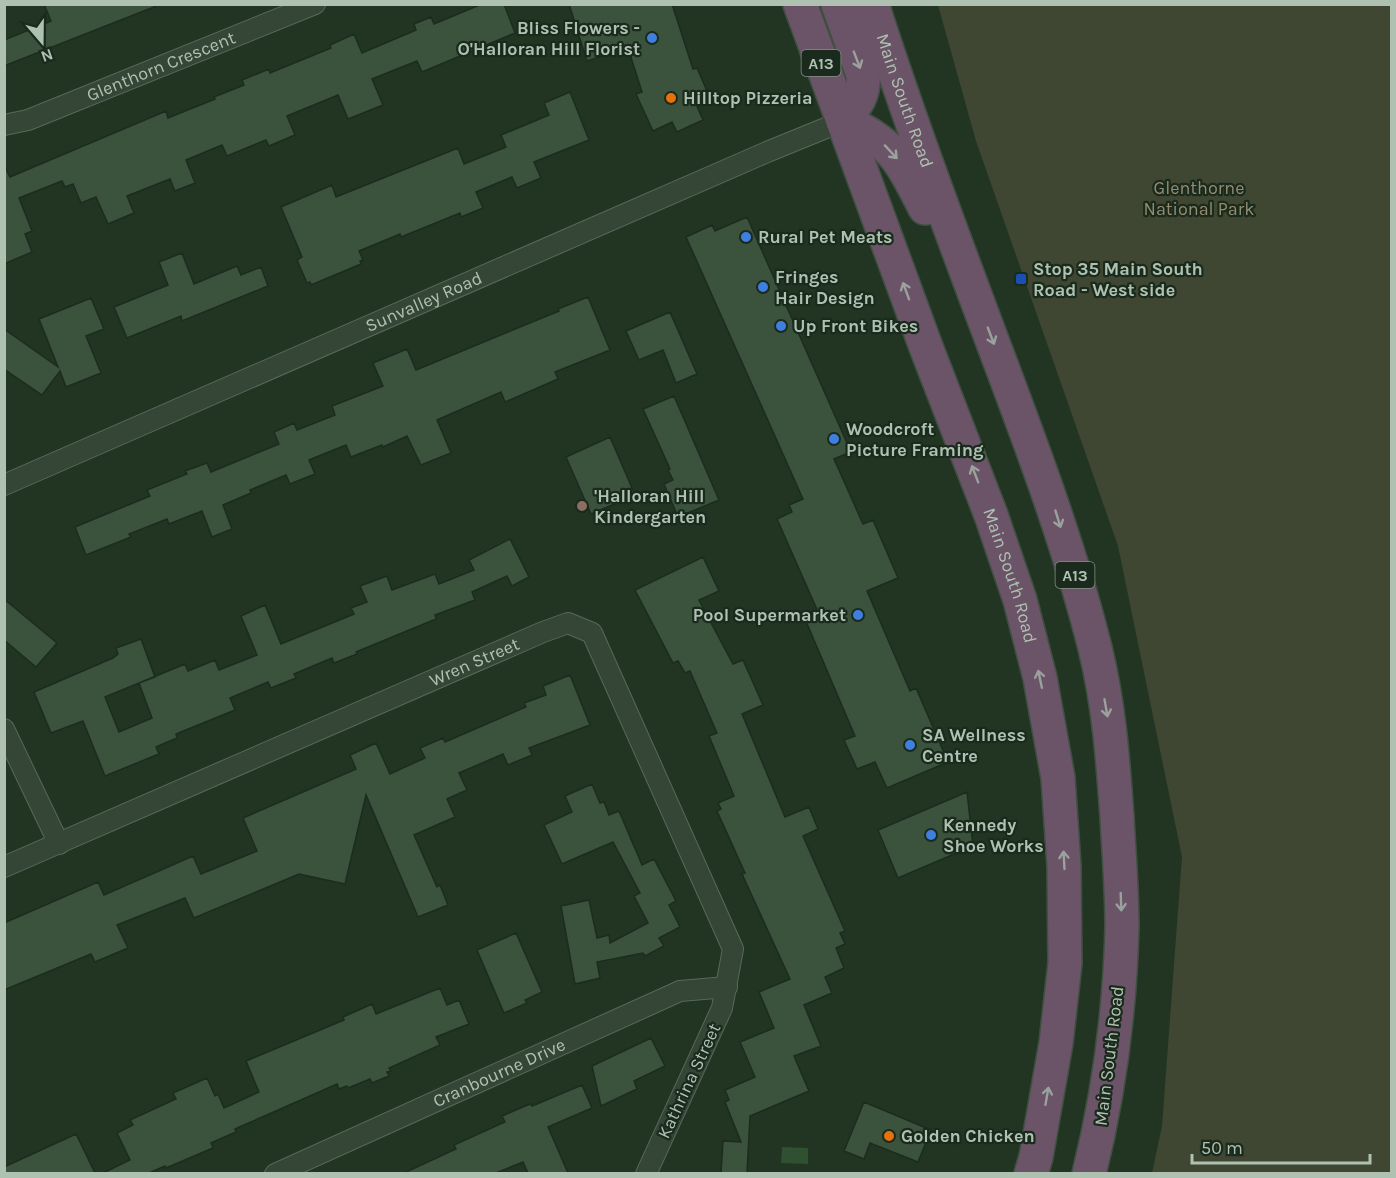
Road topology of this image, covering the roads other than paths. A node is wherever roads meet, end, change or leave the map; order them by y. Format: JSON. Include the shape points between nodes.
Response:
{"nodes":[{"id":1,"x":315,"y":4,"type":"edge"},
{"id":2,"x":800,"y":4,"type":"edge"},
{"id":3,"x":838,"y":4,"type":"edge"},
{"id":4,"x":872,"y":4,"type":"edge"},
{"id":5,"x":843,"y":121,"type":"junction"},
{"id":6,"x":4,"y":125,"type":"edge"},
{"id":7,"x":975,"y":293,"type":"junction"},
{"id":8,"x":5,"y":484,"type":"edge"},
{"id":9,"x":4,"y":729,"type":"edge"},
{"id":10,"x":59,"y":844,"type":"junction"},
{"id":11,"x":4,"y":867,"type":"edge"},
{"id":12,"x":727,"y":987,"type":"junction"},
{"id":13,"x":275,"y":1173,"type":"edge"},
{"id":14,"x":646,"y":1173,"type":"edge"},
{"id":15,"x":1032,"y":1173,"type":"edge"},
{"id":16,"x":1089,"y":1173,"type":"edge"}],
"edges":[{"from":1,"to":6,"type":"street","name":"Glenthorn Crescent","via":[[28,120]]},
{"from":2,"to":5,"type":"highway","name":"Main South Road","number":"A13"},
{"from":3,"to":5,"type":"highway","one_way":true,"via":[[864,86],[860,99]]},
{"from":4,"to":7,"type":"highway","name":"Main South Road","number":"A13","via":[[900,93]]},
{"from":5,"to":7,"type":"highway","one_way":true,"via":[[865,130],[898,160]]},
{"from":5,"to":8,"type":"street","name":"Sunvalley Road"},
{"from":15,"to":5,"type":"highway","name":"Main South Road","number":"A13","one_way":true,"via":[[1056,1043],[1065,963],[1058,778],[1040,678],[1020,600]]},
{"from":7,"to":16,"type":"highway","name":"Main South Road","number":"A13","one_way":true,"via":[[1051,496],[1096,651],[1108,714],[1122,924],[1112,1053],[1102,1122]]},
{"from":9,"to":10,"type":"street"},
{"from":10,"to":11,"type":"street","name":"Wren Street"},
{"from":10,"to":12,"type":"street","name":"Wren Street","via":[[567,623],[592,633],[719,913],[733,949]]},
{"from":12,"to":13,"type":"street","name":"Cranbourne Drive","via":[[680,992]]},
{"from":12,"to":14,"type":"street","name":"Kathrina Street","via":[[722,1008]]}]}
